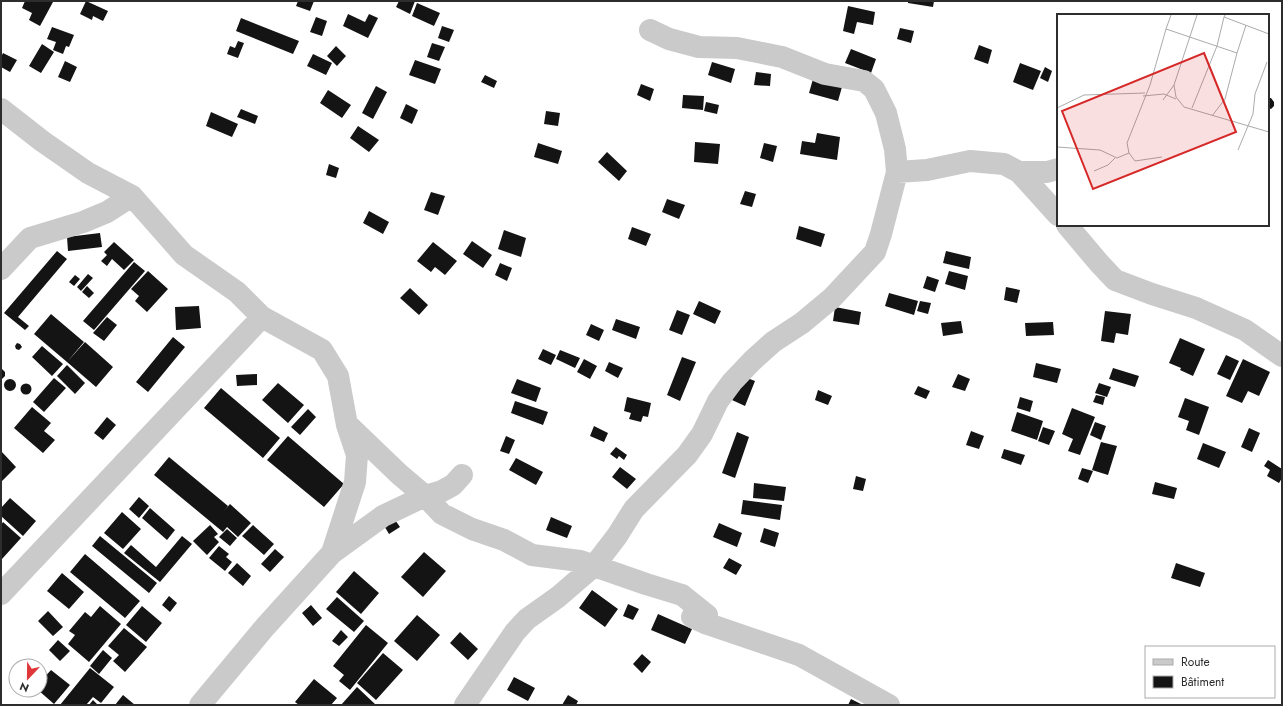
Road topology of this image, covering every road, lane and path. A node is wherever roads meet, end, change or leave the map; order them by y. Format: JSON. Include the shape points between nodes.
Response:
{"nodes":[{"id":1,"x":650,"y":30,"type":"dead end"},
{"id":2,"x":1,"y":109,"type":"edge"},
{"id":3,"x":1057,"y":169,"type":"edge"},
{"id":4,"x":896,"y":172,"type":"junction"},
{"id":5,"x":1019,"y":172,"type":"junction"},
{"id":6,"x":132,"y":196,"type":"junction"},
{"id":7,"x":1057,"y":214,"type":"edge"},
{"id":8,"x":1067,"y":226,"type":"edge"},
{"id":9,"x":1,"y":269,"type":"edge"},
{"id":10,"x":262,"y":317,"type":"junction"},
{"id":11,"x":1282,"y":356,"type":"edge"},
{"id":12,"x":347,"y":425,"type":"junction"},
{"id":13,"x":462,"y":475,"type":"dead end"},
{"id":14,"x":425,"y":496,"type":"junction"},
{"id":15,"x":332,"y":553,"type":"junction"},
{"id":16,"x":587,"y":572,"type":"junction"},
{"id":17,"x":1,"y":594,"type":"edge"},
{"id":18,"x":200,"y":705,"type":"edge"},
{"id":19,"x":465,"y":705,"type":"edge"},
{"id":20,"x":889,"y":705,"type":"edge"}],
"edges":[{"from":1,"to":4,"type":"street","via":[[669,39],[699,47],[738,48],[782,57],[825,74],[864,81],[874,89],[886,114],[895,150]]},
{"from":2,"to":6,"type":"street","via":[[88,173]]},
{"from":3,"to":5,"type":"street","via":[[1047,172]]},
{"from":4,"to":5,"type":"street","via":[[927,170],[970,161],[1004,164]]},
{"from":4,"to":16,"type":"street","via":[[875,252],[832,298],[802,323],[773,342],[732,382],[687,455],[634,509],[617,536]]},
{"from":5,"to":7,"type":"street"},
{"from":6,"to":9,"type":"street","via":[[107,212],[83,222],[30,238]]},
{"from":6,"to":10,"type":"street","via":[[184,255],[237,292]]},
{"from":8,"to":11,"type":"street","via":[[1115,280],[1196,308],[1245,330]]},
{"from":10,"to":12,"type":"street","via":[[322,350],[338,376]]},
{"from":10,"to":17,"type":"street"},
{"from":12,"to":14,"type":"street"},
{"from":12,"to":15,"type":"street","via":[[357,455],[354,482]]},
{"from":13,"to":14,"type":"street","via":[[442,492]]},
{"from":14,"to":15,"type":"street","via":[[383,516]]},
{"from":14,"to":16,"type":"street","via":[[442,514],[472,529],[504,540],[532,555],[580,561]]},
{"from":15,"to":18,"type":"street","via":[[265,627]]},
{"from":16,"to":19,"type":"street","via":[[527,619],[515,632]]},
{"from":16,"to":20,"type":"street","via":[[705,623],[799,655]]}]}
